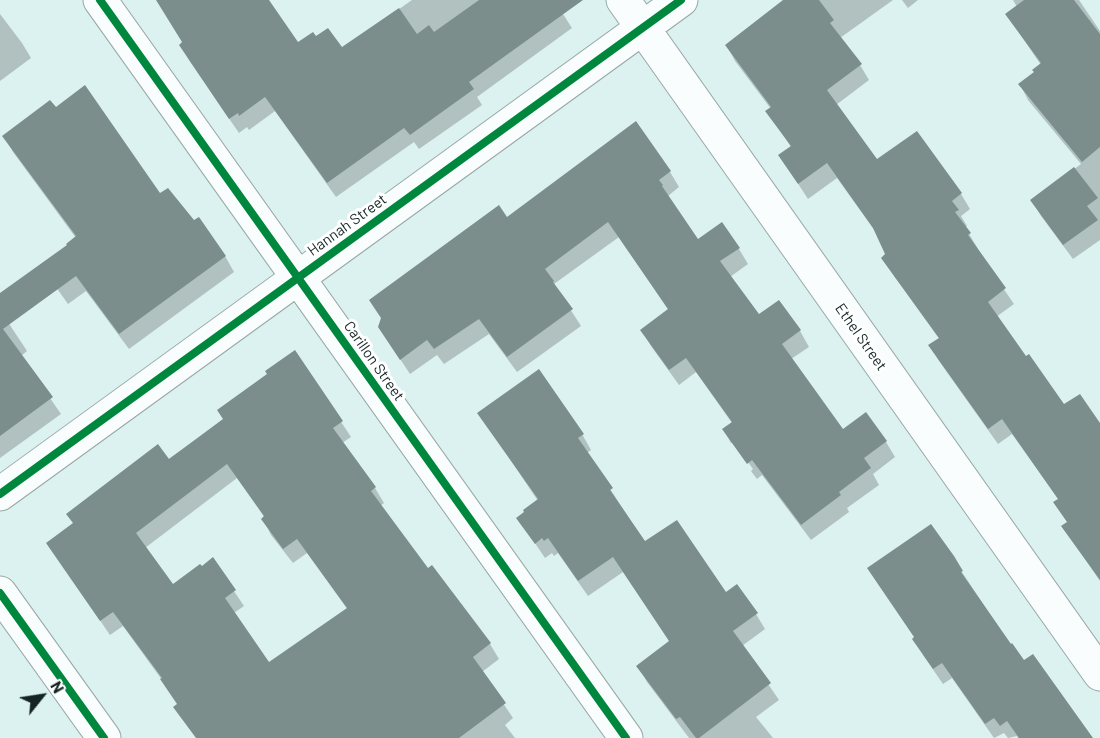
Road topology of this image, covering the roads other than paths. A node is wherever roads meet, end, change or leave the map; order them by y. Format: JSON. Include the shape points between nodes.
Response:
{"nodes":[{"id":1,"x":100,"y":0,"type":"edge"},
{"id":2,"x":623,"y":0,"type":"edge"},
{"id":3,"x":681,"y":0,"type":"edge"},
{"id":4,"x":642,"y":27,"type":"junction"},
{"id":5,"x":298,"y":277,"type":"junction"},
{"id":6,"x":0,"y":494,"type":"edge"},
{"id":7,"x":0,"y":593,"type":"edge"},
{"id":8,"x":1100,"y":674,"type":"edge"},
{"id":9,"x":104,"y":738,"type":"edge"},
{"id":10,"x":626,"y":738,"type":"edge"}],
"edges":[{"from":1,"to":5,"type":"street","name":"Carillon Street"},
{"from":2,"to":4,"type":"street","name":"Ethel Street"},
{"from":3,"to":4,"type":"street","name":"Hannah Street"},
{"from":4,"to":5,"type":"street","name":"Hannah Street"},
{"from":4,"to":8,"type":"street","name":"Ethel Street"},
{"from":5,"to":6,"type":"street","name":"Hannah Street"},
{"from":5,"to":10,"type":"street","name":"Carillon Street"},
{"from":7,"to":9,"type":"street"}]}
